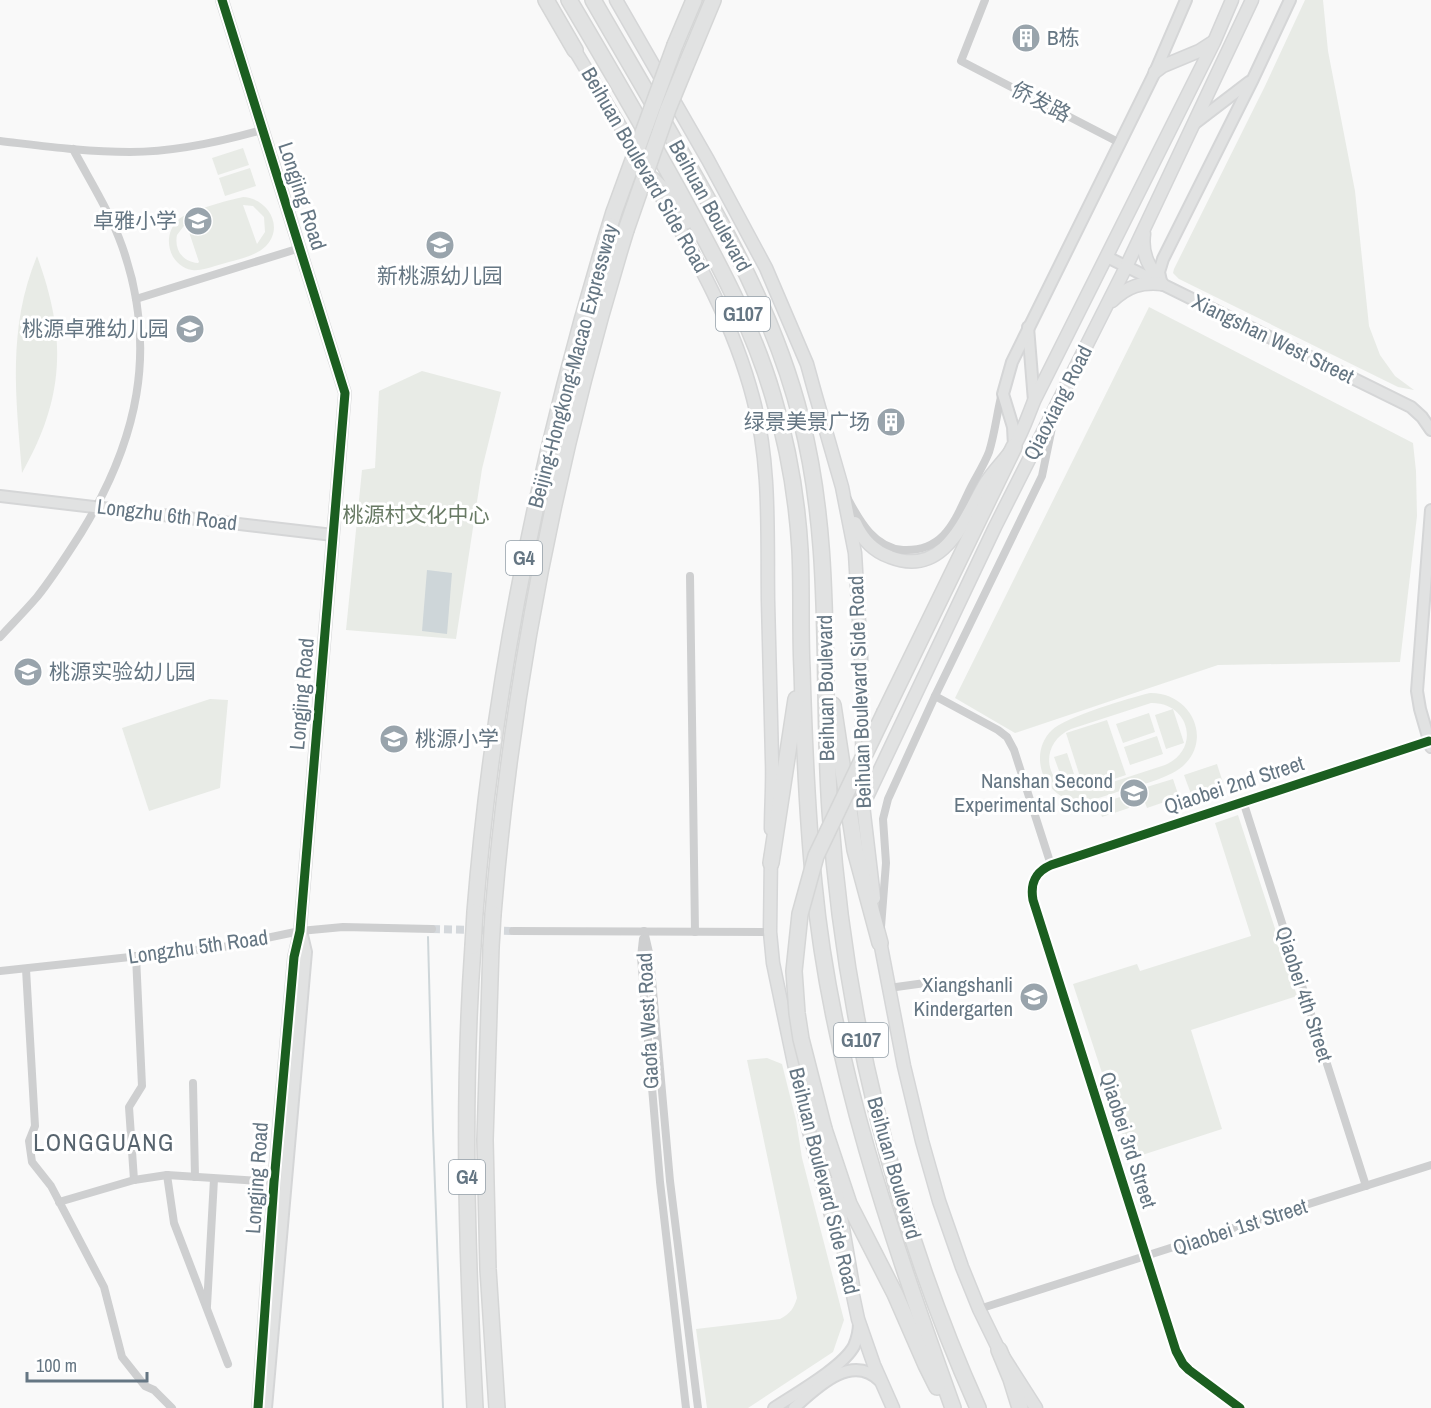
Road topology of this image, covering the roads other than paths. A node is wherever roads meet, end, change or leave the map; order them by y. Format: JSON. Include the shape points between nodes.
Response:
{"nodes":[{"id":1,"x":222,"y":0,"type":"edge"},
{"id":2,"x":537,"y":0,"type":"edge"},
{"id":3,"x":546,"y":0,"type":"edge"},
{"id":4,"x":569,"y":0,"type":"edge"},
{"id":5,"x":593,"y":0,"type":"edge"},
{"id":6,"x":616,"y":0,"type":"edge"},
{"id":7,"x":694,"y":0,"type":"edge"},
{"id":8,"x":713,"y":0,"type":"edge"},
{"id":9,"x":985,"y":0,"type":"edge"},
{"id":10,"x":1186,"y":0,"type":"edge"},
{"id":11,"x":1232,"y":0,"type":"edge"},
{"id":12,"x":1252,"y":0,"type":"edge"},
{"id":13,"x":1290,"y":0,"type":"edge"},
{"id":14,"x":1214,"y":42,"type":"junction"},
{"id":15,"x":575,"y":50,"type":"junction"},
{"id":16,"x":1155,"y":72,"type":"junction"},
{"id":17,"x":1252,"y":79,"type":"junction"},
{"id":18,"x":1194,"y":124,"type":"junction"},
{"id":19,"x":262,"y":130,"type":"junction"},
{"id":20,"x":0,"y":141,"type":"edge"},
{"id":21,"x":1120,"y":142,"type":"junction"},
{"id":22,"x":73,"y":149,"type":"junction"},
{"id":23,"x":1146,"y":178,"type":"junction"},
{"id":24,"x":652,"y":179,"type":"junction"},
{"id":25,"x":1164,"y":187,"type":"junction"},
{"id":26,"x":1145,"y":227,"type":"junction"},
{"id":27,"x":300,"y":248,"type":"junction"},
{"id":28,"x":1107,"y":257,"type":"junction"},
{"id":29,"x":1126,"y":267,"type":"junction"},
{"id":30,"x":721,"y":268,"type":"junction"},
{"id":31,"x":1162,"y":284,"type":"junction"},
{"id":32,"x":136,"y":299,"type":"junction"},
{"id":33,"x":1105,"y":309,"type":"junction"},
{"id":34,"x":1028,"y":327,"type":"junction"},
{"id":35,"x":1003,"y":389,"type":"junction"},
{"id":36,"x":1034,"y":401,"type":"junction"},
{"id":37,"x":1056,"y":406,"type":"junction"},
{"id":38,"x":1411,"y":407,"type":"junction"},
{"id":39,"x":1431,"y":413,"type":"edge"},
{"id":40,"x":1431,"y":430,"type":"edge"},
{"id":41,"x":1014,"y":447,"type":"junction"},
{"id":42,"x":842,"y":488,"type":"junction"},
{"id":43,"x":0,"y":496,"type":"edge"},
{"id":44,"x":97,"y":507,"type":"junction"},
{"id":45,"x":1431,"y":510,"type":"edge"},
{"id":46,"x":333,"y":535,"type":"junction"},
{"id":47,"x":690,"y":576,"type":"dead end"},
{"id":48,"x":0,"y":637,"type":"edge"},
{"id":49,"x":825,"y":656,"type":"junction"},
{"id":50,"x":801,"y":666,"type":"junction"},
{"id":51,"x":935,"y":696,"type":"junction"},
{"id":52,"x":1430,"y":744,"type":"edge"},
{"id":53,"x":1243,"y":801,"type":"junction"},
{"id":54,"x":863,"y":805,"type":"junction"},
{"id":55,"x":771,"y":863,"type":"junction"},
{"id":56,"x":1051,"y":865,"type":"junction"},
{"id":57,"x":432,"y":929,"type":"tunnel mouth"},
{"id":58,"x":300,"y":931,"type":"junction"},
{"id":59,"x":513,"y":931,"type":"tunnel mouth"},
{"id":60,"x":644,"y":932,"type":"junction"},
{"id":61,"x":695,"y":932,"type":"junction"},
{"id":62,"x":770,"y":932,"type":"junction"},
{"id":63,"x":880,"y":943,"type":"junction"},
{"id":64,"x":136,"y":956,"type":"junction"},
{"id":65,"x":26,"y":969,"type":"junction"},
{"id":66,"x":0,"y":971,"type":"edge"},
{"id":67,"x":925,"y":983,"type":"dead end"},
{"id":68,"x":889,"y":988,"type":"junction"},
{"id":69,"x":193,"y":1083,"type":"dead end"},
{"id":70,"x":824,"y":1129,"type":"junction"},
{"id":71,"x":1431,"y":1165,"type":"edge"},
{"id":72,"x":168,"y":1175,"type":"junction"},
{"id":73,"x":195,"y":1177,"type":"junction"},
{"id":74,"x":214,"y":1179,"type":"junction"},
{"id":75,"x":134,"y":1180,"type":"junction"},
{"id":76,"x":274,"y":1182,"type":"junction"},
{"id":77,"x":1366,"y":1186,"type":"junction"},
{"id":78,"x":59,"y":1202,"type":"junction"},
{"id":79,"x":1146,"y":1257,"type":"junction"},
{"id":80,"x":852,"y":1289,"type":"junction"},
{"id":81,"x":207,"y":1310,"type":"junction"},
{"id":82,"x":980,"y":1310,"type":"junction"},
{"id":83,"x":859,"y":1322,"type":"junction"},
{"id":84,"x":999,"y":1350,"type":"junction"},
{"id":85,"x":228,"y":1364,"type":"dead end"},
{"id":86,"x":882,"y":1383,"type":"junction"},
{"id":87,"x":172,"y":1408,"type":"edge"},
{"id":88,"x":258,"y":1408,"type":"edge"},
{"id":89,"x":266,"y":1408,"type":"edge"},
{"id":90,"x":475,"y":1408,"type":"edge"},
{"id":91,"x":496,"y":1408,"type":"edge"},
{"id":92,"x":686,"y":1408,"type":"edge"},
{"id":93,"x":698,"y":1408,"type":"edge"},
{"id":94,"x":774,"y":1408,"type":"edge"},
{"id":95,"x":794,"y":1408,"type":"edge"},
{"id":96,"x":893,"y":1408,"type":"edge"},
{"id":97,"x":950,"y":1408,"type":"edge"},
{"id":98,"x":978,"y":1408,"type":"edge"},
{"id":99,"x":1020,"y":1408,"type":"edge"},
{"id":100,"x":1036,"y":1408,"type":"edge"},
{"id":101,"x":1240,"y":1408,"type":"edge"}],
"edges":[{"from":1,"to":19,"type":"street","name":"Longjing Road"},
{"from":2,"to":15,"type":"main road","name":"Beihuan Boulevard Side Road"},
{"from":3,"to":15,"type":"highway"},
{"from":4,"to":30,"type":"highway","name":"Beihuan Boulevard","number":"G107","via":[[651,138]]},
{"from":5,"to":49,"type":"highway","name":"Beihuan Boulevard","number":"G107","via":[[721,223],[780,351],[801,419],[819,513]]},
{"from":6,"to":42,"type":"main road","name":"Beihuan Boulevard Side Road","via":[[779,294],[807,364]]},
{"from":7,"to":90,"type":"highway","name":"Beijing-Hongkong-Macao Expressway","number":"G4","bridge":true,"via":[[590,289],[551,436],[519,586],[489,780],[470,991],[467,1265]]},
{"from":8,"to":91,"type":"highway","name":"Beijing-Hongkong-Macao Expressway","number":"G4","bridge":true,"via":[[668,109],[626,230],[588,359],[536,586],[509,758],[493,914],[485,1140]]},
{"from":9,"to":21,"type":"street","name":"侨发路","via":[[961,61]]},
{"from":10,"to":16,"type":"street"},
{"from":11,"to":14,"type":"main road","name":"Qiaoxiang Road"},
{"from":12,"to":18,"type":"main road","name":"Qiaoxiang Road"},
{"from":13,"to":17,"type":"street"},
{"from":14,"to":16,"type":"main road"},
{"from":14,"to":23,"type":"main road","name":"Qiaoxiang Road"},
{"from":15,"to":24,"type":"main road","name":"Beihuan Boulevard Side Road"},
{"from":16,"to":21,"type":"street"},
{"from":17,"to":18,"type":"street"},
{"from":17,"to":31,"type":"street","via":[[1163,259],[1159,272]]},
{"from":18,"to":25,"type":"main road","name":"Qiaoxiang Road"},
{"from":19,"to":22,"type":"street","via":[[167,150]]},
{"from":19,"to":27,"type":"street","name":"Longjing Road"},
{"from":20,"to":22,"type":"street"},
{"from":21,"to":34,"type":"street"},
{"from":22,"to":32,"type":"street","via":[[117,232]]},
{"from":23,"to":25,"type":"main road"},
{"from":23,"to":28,"type":"main road","name":"Qiaoxiang Road"},
{"from":24,"to":30,"type":"highway"},
{"from":24,"to":55,"type":"main road","name":"Beihuan Boulevard Side Road","via":[[726,317],[759,422],[767,510]]},
{"from":25,"to":26,"type":"main road","name":"Qiaoxiang Road"},
{"from":26,"to":29,"type":"main road","name":"Qiaoxiang Road"},
{"from":26,"to":31,"type":"main road","via":[[1145,256]]},
{"from":27,"to":32,"type":"street"},
{"from":27,"to":46,"type":"street","name":"Longjing Road","via":[[345,393]]},
{"from":28,"to":29,"type":"street","name":"Xiangshan West Street"},
{"from":28,"to":36,"type":"main road","name":"Qiaoxiang Road"},
{"from":29,"to":31,"type":"street","name":"Xiangshan West Street"},
{"from":29,"to":33,"type":"main road","name":"Qiaoxiang Road"},
{"from":30,"to":50,"type":"highway","name":"Beihuan Boulevard","number":"G107","via":[[749,326],[787,452],[800,548]]},
{"from":31,"to":33,"type":"main road","via":[[1135,285]]},
{"from":31,"to":38,"type":"street","name":"Xiangshan West Street"},
{"from":32,"to":44,"type":"street","via":[[140,354],[136,402],[118,464]]},
{"from":33,"to":37,"type":"main road","name":"Qiaoxiang Road"},
{"from":34,"to":35,"type":"street"},
{"from":34,"to":36,"type":"street"},
{"from":35,"to":41,"type":"street"},
{"from":35,"to":42,"type":"street","via":[[987,456],[954,522],[934,543],[911,550],[882,543],[865,528]]},
{"from":36,"to":41,"type":"main road","name":"Qiaoxiang Road"},
{"from":37,"to":51,"type":"street","via":[[1042,476]]},
{"from":37,"to":54,"type":"main road","name":"Qiaoxiang Road"},
{"from":38,"to":39,"type":"street"},
{"from":38,"to":40,"type":"street","name":"Xiangshan West Street"},
{"from":41,"to":42,"type":"main road","name":"Qiaoxiang Road","via":[[988,479],[956,538],[939,552],[918,560],[895,559],[867,543]]},
{"from":41,"to":70,"type":"highway","bridge":true,"via":[[816,856],[800,914],[795,971],[801,1039]]},
{"from":42,"to":54,"type":"main road","name":"Beihuan Boulevard Side Road","via":[[852,531],[857,581]]},
{"from":43,"to":44,"type":"street","name":"Longzhu 6th Road"},
{"from":44,"to":46,"type":"street","name":"Longzhu 6th Road"},
{"from":44,"to":48,"type":"street","via":[[38,596]]},
{"from":45,"to":52,"type":"street","via":[[1418,691]]},
{"from":46,"to":58,"type":"street","name":"Longjing Road"},
{"from":47,"to":61,"type":"street"},
{"from":49,"to":63,"type":"highway","via":[[855,850]]},
{"from":49,"to":98,"type":"highway","name":"Beihuan Boulevard","number":"G107","via":[[833,850],[846,962],[864,1058],[910,1229],[947,1336]]},
{"from":50,"to":55,"type":"highway"},
{"from":50,"to":97,"type":"highway","name":"Beihuan Boulevard","number":"G107","via":[[810,842],[824,964],[845,1067],[875,1182]]},
{"from":51,"to":56,"type":"street","via":[[1007,738]]},
{"from":51,"to":63,"type":"street","via":[[885,808],[886,863]]},
{"from":52,"to":53,"type":"street","name":"Qiaobei 2nd Street"},
{"from":53,"to":56,"type":"street","name":"Qiaobei 2nd Street"},
{"from":53,"to":77,"type":"street","name":"Qiaobei 4th Street"},
{"from":54,"to":63,"type":"main road","name":"Beihuan Boulevard Side Road"},
{"from":55,"to":62,"type":"main road","name":"Beihuan Boulevard Side Road"},
{"from":56,"to":79,"type":"street","name":"Qiaobei 3rd Street","via":[[1040,871],[1033,882],[1033,900]]},
{"from":57,"to":58,"type":"street","name":"Longzhu 5th Road","via":[[343,927]]},
{"from":58,"to":64,"type":"street","name":"Longzhu 5th Road","via":[[223,947]]},
{"from":58,"to":76,"type":"street","name":"Longjing Road","via":[[294,957]]},
{"from":58,"to":89,"type":"street","name":"Longjing Road","via":[[306,952]]},
{"from":59,"to":60,"type":"street"},
{"from":60,"to":61,"type":"street"},
{"from":60,"to":92,"type":"street","name":"Gaofa West Road","via":[[641,957],[654,1126]]},
{"from":60,"to":93,"type":"street","name":"Gaofa West Road","via":[[650,957],[668,1169]]},
{"from":61,"to":62,"type":"street"},
{"from":62,"to":80,"type":"main road","name":"Beihuan Boulevard Side Road","via":[[792,1058]]},
{"from":63,"to":68,"type":"main road","name":"Beihuan Boulevard Side Road"},
{"from":64,"to":65,"type":"street","name":"Longzhu 5th Road"},
{"from":64,"to":75,"type":"street","via":[[142,1086],[129,1107]]},
{"from":65,"to":66,"type":"street","name":"Longzhu 5th Road"},
{"from":65,"to":78,"type":"street","via":[[35,1126],[29,1141],[32,1162]]},
{"from":67,"to":68,"type":"street"},
{"from":68,"to":82,"type":"main road","name":"Beihuan Boulevard Side Road","via":[[922,1141],[939,1201]]},
{"from":69,"to":73,"type":"street"},
{"from":70,"to":80,"type":"highway"},
{"from":70,"to":97,"type":"highway","via":[[849,1204]]},
{"from":71,"to":77,"type":"street","name":"Qiaobei 1st Street"},
{"from":72,"to":73,"type":"street"},
{"from":72,"to":75,"type":"street"},
{"from":72,"to":81,"type":"street","via":[[174,1223]]},
{"from":73,"to":74,"type":"street"},
{"from":74,"to":76,"type":"street"},
{"from":74,"to":81,"type":"street"},
{"from":75,"to":78,"type":"street"},
{"from":76,"to":88,"type":"street","name":"Longjing Road"},
{"from":77,"to":79,"type":"street","name":"Qiaobei 1st Street"},
{"from":78,"to":87,"type":"street","via":[[104,1287],[122,1357],[145,1386]]},
{"from":79,"to":82,"type":"street","name":"Qiaobei 1st Street"},
{"from":79,"to":101,"type":"street","name":"Qiaobei 3rd Street","via":[[1179,1358]]},
{"from":80,"to":83,"type":"main road","name":"Beihuan Boulevard Side Road"},
{"from":81,"to":85,"type":"street"},
{"from":82,"to":84,"type":"main road","name":"Beihuan Boulevard Side Road"},
{"from":83,"to":86,"type":"main road","name":"Beihuan Boulevard Side Road"},
{"from":83,"to":94,"type":"street","via":[[857,1338],[848,1354]]},
{"from":84,"to":99,"type":"highway"},
{"from":84,"to":100,"type":"main road","name":"Beihuan Boulevard Side Road"},
{"from":86,"to":95,"type":"street","via":[[868,1371],[846,1371]]},
{"from":86,"to":96,"type":"main road","name":"Beihuan Boulevard Side Road"}]}
